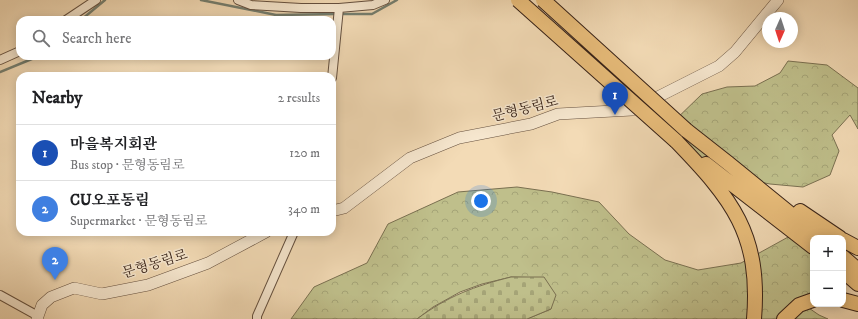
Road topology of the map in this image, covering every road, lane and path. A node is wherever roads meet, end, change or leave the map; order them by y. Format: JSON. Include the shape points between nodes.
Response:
{"nodes":[{"id":1,"x":96,"y":0,"type":"edge"},
{"id":2,"x":238,"y":0,"type":"edge"},
{"id":3,"x":385,"y":0,"type":"edge"},
{"id":4,"x":518,"y":0,"type":"edge"},
{"id":5,"x":543,"y":0,"type":"edge"},
{"id":6,"x":778,"y":0,"type":"edge"},
{"id":7,"x":339,"y":8,"type":"junction"},
{"id":8,"x":72,"y":16,"type":"edge"},
{"id":9,"x":336,"y":39,"type":"edge"},
{"id":10,"x":16,"y":53,"type":"edge"},
{"id":11,"x":0,"y":60,"type":"edge"},
{"id":12,"x":334,"y":60,"type":"edge"},
{"id":13,"x":333,"y":72,"type":"edge"},
{"id":14,"x":681,"y":136,"type":"junction"},
{"id":15,"x":728,"y":163,"type":"junction"},
{"id":16,"x":336,"y":210,"type":"edge"},
{"id":17,"x":816,"y":235,"type":"edge"},
{"id":18,"x":836,"y":235,"type":"edge"},
{"id":19,"x":259,"y":236,"type":"edge"},
{"id":20,"x":292,"y":236,"type":"edge"},
{"id":21,"x":846,"y":242,"type":"edge"},
{"id":22,"x":810,"y":244,"type":"edge"},
{"id":23,"x":858,"y":248,"type":"edge"},
{"id":24,"x":846,"y":260,"type":"edge"},
{"id":25,"x":858,"y":270,"type":"edge"},
{"id":26,"x":846,"y":274,"type":"edge"},
{"id":27,"x":858,"y":284,"type":"edge"},
{"id":28,"x":0,"y":295,"type":"edge"},
{"id":29,"x":810,"y":301,"type":"edge"},
{"id":30,"x":846,"y":301,"type":"edge"},
{"id":31,"x":858,"y":304,"type":"edge"},
{"id":32,"x":38,"y":318,"type":"edge"},
{"id":33,"x":257,"y":319,"type":"edge"},
{"id":34,"x":754,"y":319,"type":"edge"},
{"id":35,"x":784,"y":319,"type":"edge"}],
"edges":[{"from":1,"to":8,"type":"street"},
{"from":2,"to":7,"type":"street","via":[[251,5]]},
{"from":3,"to":7,"type":"street","via":[[373,5]]},
{"from":4,"to":14,"type":"highway","bridge":true},
{"from":5,"to":14,"type":"highway","bridge":true},
{"from":6,"to":16,"type":"street","name":"문형동림로","via":[[735,52],[719,66],[632,110],[558,114],[531,124],[459,138],[410,158],[344,208]]},
{"from":7,"to":9,"type":"street"},
{"from":10,"to":11,"type":"street"},
{"from":12,"to":13,"type":"street"},
{"from":14,"to":15,"type":"highway"},
{"from":14,"to":22,"type":"highway"},
{"from":14,"to":34,"type":"highway","via":[[726,197],[745,230],[754,272]]},
{"from":15,"to":17,"type":"highway"},
{"from":15,"to":18,"type":"highway"},
{"from":19,"to":32,"type":"street","name":"문형동림로","via":[[208,263],[148,285],[102,294],[74,288],[51,297],[42,305]]},
{"from":20,"to":33,"type":"street"},
{"from":21,"to":23,"type":"highway"},
{"from":24,"to":25,"type":"highway"},
{"from":26,"to":27,"type":"highway"},
{"from":28,"to":32,"type":"street"},
{"from":29,"to":35,"type":"highway","via":[[799,305]]},
{"from":30,"to":31,"type":"highway"}]}
